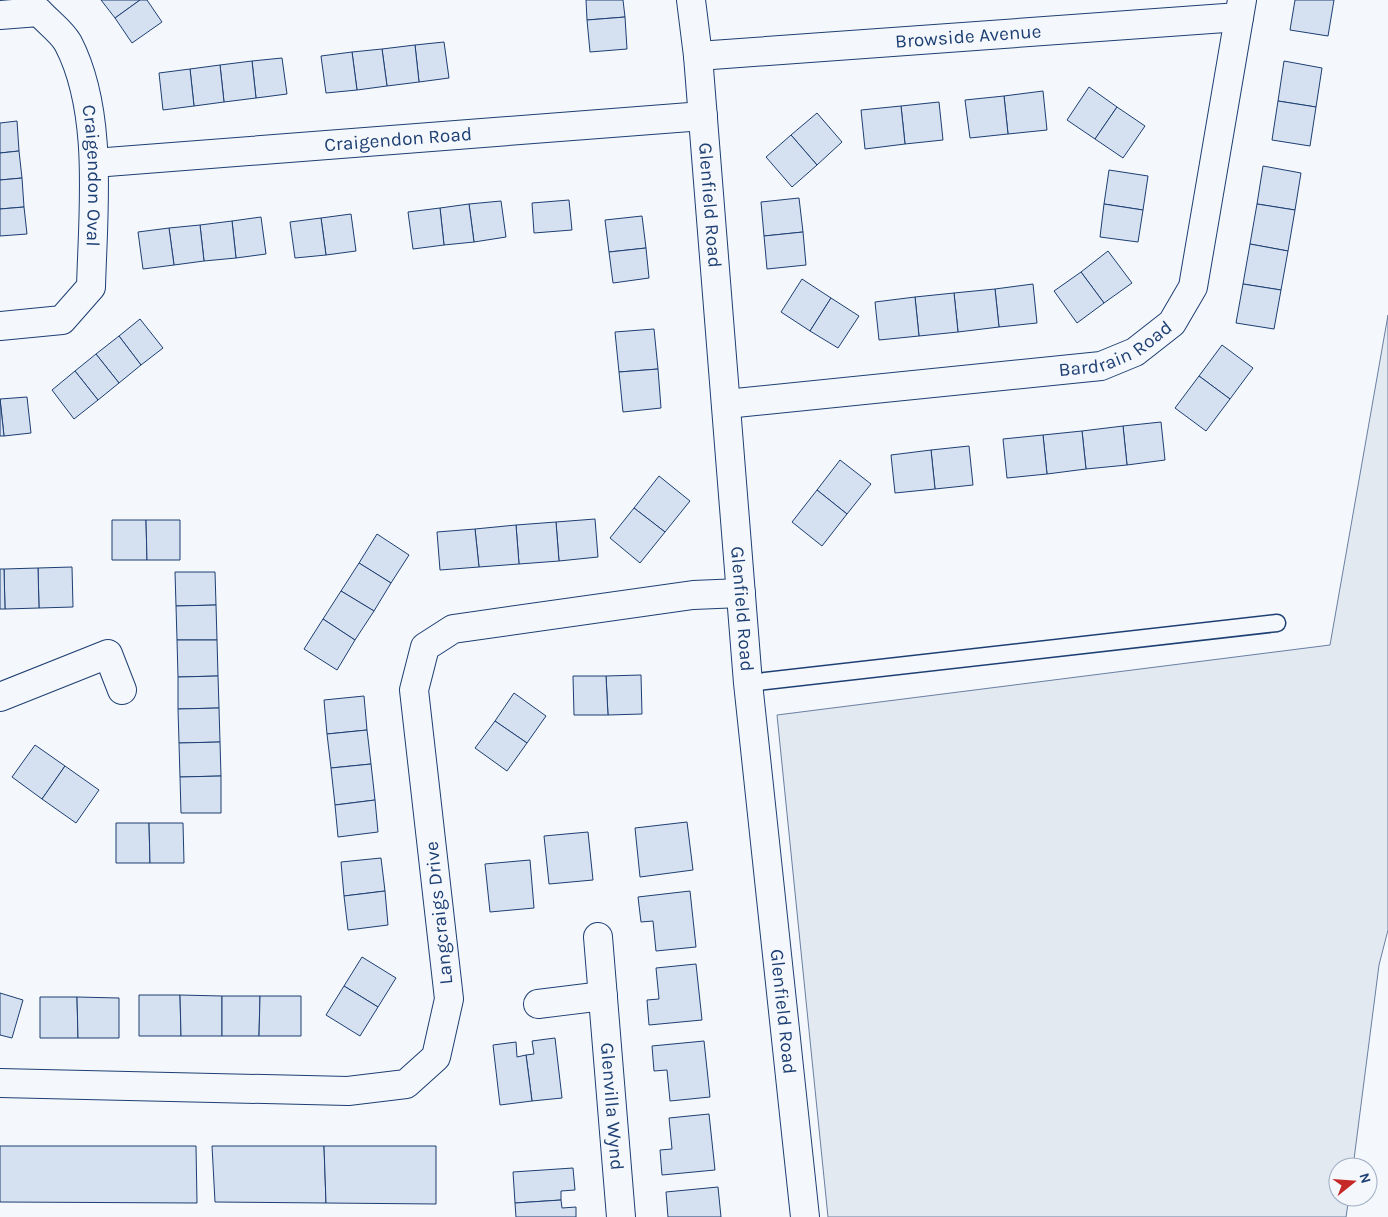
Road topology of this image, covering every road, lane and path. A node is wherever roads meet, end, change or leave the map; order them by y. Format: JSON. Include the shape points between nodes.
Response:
{"nodes":[{"id":1,"x":692,"y":0,"type":"edge"},
{"id":2,"x":1240,"y":9,"type":"edge"},
{"id":3,"x":0,"y":15,"type":"edge"},
{"id":4,"x":698,"y":56,"type":"junction"},
{"id":5,"x":703,"y":116,"type":"junction"},
{"id":6,"x":94,"y":164,"type":"junction"},
{"id":7,"x":0,"y":326,"type":"edge"},
{"id":8,"x":726,"y":404,"type":"junction"},
{"id":9,"x":741,"y":594,"type":"junction"},
{"id":10,"x":1277,"y":623,"type":"dead end"},
{"id":11,"x":748,"y":683,"type":"junction"},
{"id":12,"x":122,"y":690,"type":"dead end"},
{"id":13,"x":0,"y":697,"type":"edge"},
{"id":14,"x":598,"y":937,"type":"dead end"},
{"id":15,"x":603,"y":996,"type":"junction"},
{"id":16,"x":538,"y":1004,"type":"dead end"},
{"id":17,"x":0,"y":1083,"type":"edge"},
{"id":18,"x":621,"y":1217,"type":"edge"},
{"id":19,"x":805,"y":1217,"type":"edge"}],
"edges":[{"from":1,"to":4,"type":"street","name":"Glenfield Road"},
{"from":2,"to":4,"type":"street","name":"Browside Avenue"},
{"from":2,"to":8,"type":"street","name":"Bardrain Road","via":[[1193,287],[1172,323],[1135,352],[1101,366]]},
{"from":3,"to":6,"type":"street","name":"Craigendon Oval","via":[[39,12],[67,42],[88,98]]},
{"from":4,"to":5,"type":"street","name":"Glenfield Road"},
{"from":5,"to":6,"type":"street","name":"Craigendon Road"},
{"from":5,"to":8,"type":"street","name":"Glenfield Road"},
{"from":6,"to":7,"type":"street","name":"Craigendon Oval","via":[[91,287],[62,320]]},
{"from":8,"to":9,"type":"street","name":"Glenfield Road"},
{"from":9,"to":11,"type":"street","name":"Glenfield Road"},
{"from":9,"to":17,"type":"street","name":"Langcraigs Drive","via":[[693,595],[453,629],[425,647],[414,690],[449,1000],[436,1057],[406,1084],[348,1091]]},
{"from":10,"to":11,"type":"lane"},
{"from":11,"to":19,"type":"street","name":"Glenfield Road"},
{"from":12,"to":13,"type":"street","via":[[108,654]]},
{"from":14,"to":15,"type":"street","name":"Glenvilla Wynd"},
{"from":15,"to":16,"type":"street"},
{"from":15,"to":18,"type":"street","name":"Glenvilla Wynd"}]}
